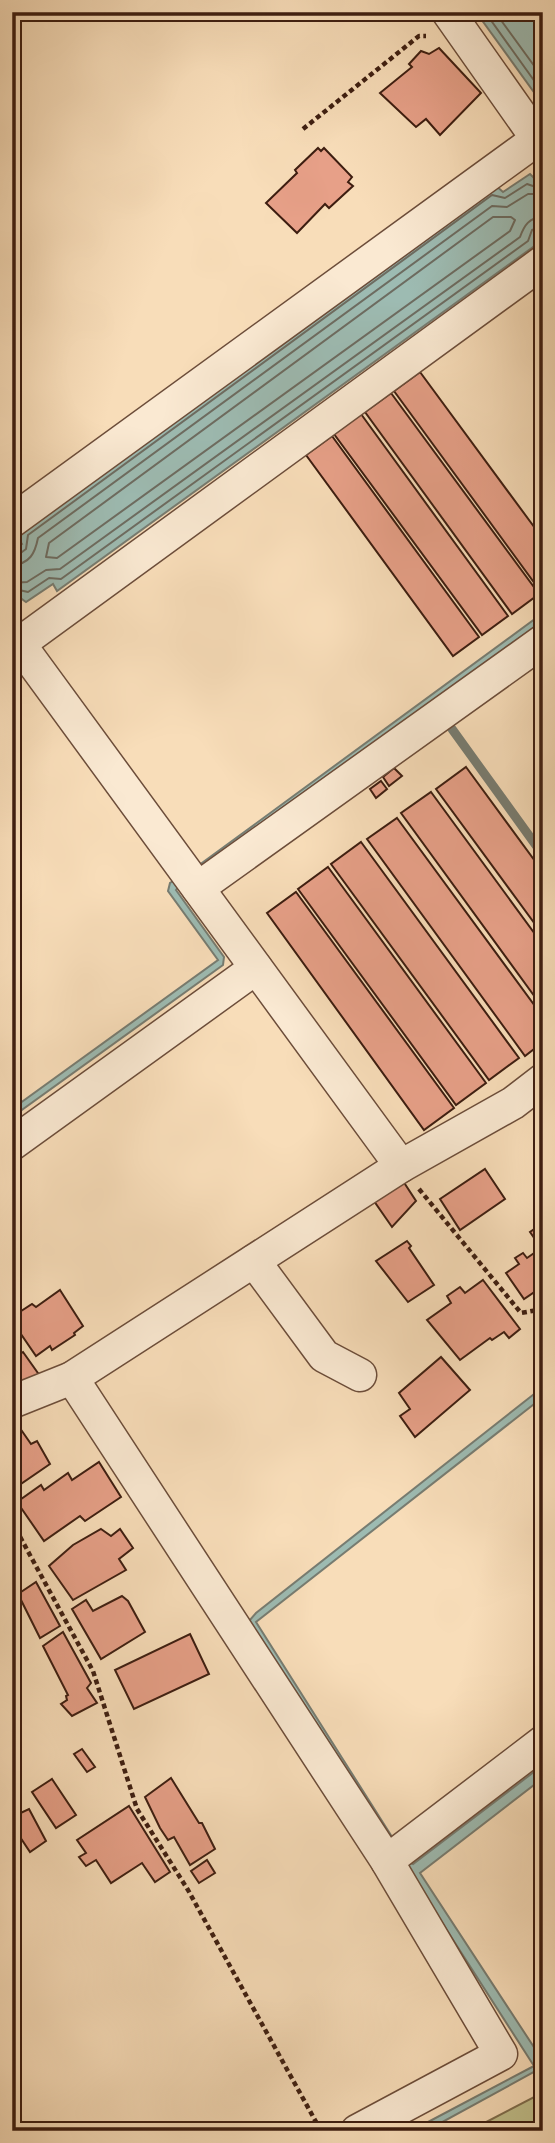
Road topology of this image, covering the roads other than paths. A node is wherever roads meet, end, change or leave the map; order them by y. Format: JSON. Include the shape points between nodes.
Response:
{"nodes":[{"id":1,"x":457,"y":25,"type":"edge"},
{"id":2,"x":541,"y":140,"type":"edge"},
{"id":3,"x":543,"y":262,"type":"edge"},
{"id":4,"x":12,"y":520,"type":"edge"},
{"id":5,"x":543,"y":641,"type":"edge"},
{"id":6,"x":15,"y":642,"type":"edge"},
{"id":7,"x":198,"y":888,"type":"junction"},
{"id":8,"x":256,"y":968,"type":"junction"},
{"id":9,"x":543,"y":1080,"type":"edge"},
{"id":10,"x":12,"y":1144,"type":"edge"},
{"id":11,"x":401,"y":1166,"type":"junction"},
{"id":12,"x":254,"y":1261,"type":"junction"},
{"id":13,"x":360,"y":1375,"type":"dead end"},
{"id":14,"x":72,"y":1378,"type":"junction"},
{"id":15,"x":12,"y":1402,"type":"edge"},
{"id":16,"x":543,"y":1742,"type":"edge"},
{"id":17,"x":387,"y":1861,"type":"junction"},
{"id":18,"x":357,"y":2131,"type":"edge"}],
"edges":[{"from":1,"to":2,"type":"street"},
{"from":2,"to":4,"type":"street"},
{"from":3,"to":6,"type":"street"},
{"from":5,"to":7,"type":"street"},
{"from":6,"to":7,"type":"street"},
{"from":7,"to":8,"type":"street"},
{"from":8,"to":10,"type":"street"},
{"from":8,"to":11,"type":"street"},
{"from":9,"to":11,"type":"street","via":[[513,1103]]},
{"from":11,"to":12,"type":"street"},
{"from":12,"to":13,"type":"street","via":[[324,1356]]},
{"from":12,"to":14,"type":"street"},
{"from":14,"to":15,"type":"street"},
{"from":14,"to":17,"type":"street"},
{"from":16,"to":17,"type":"street"},
{"from":17,"to":18,"type":"street","via":[[501,2054]]}]}
